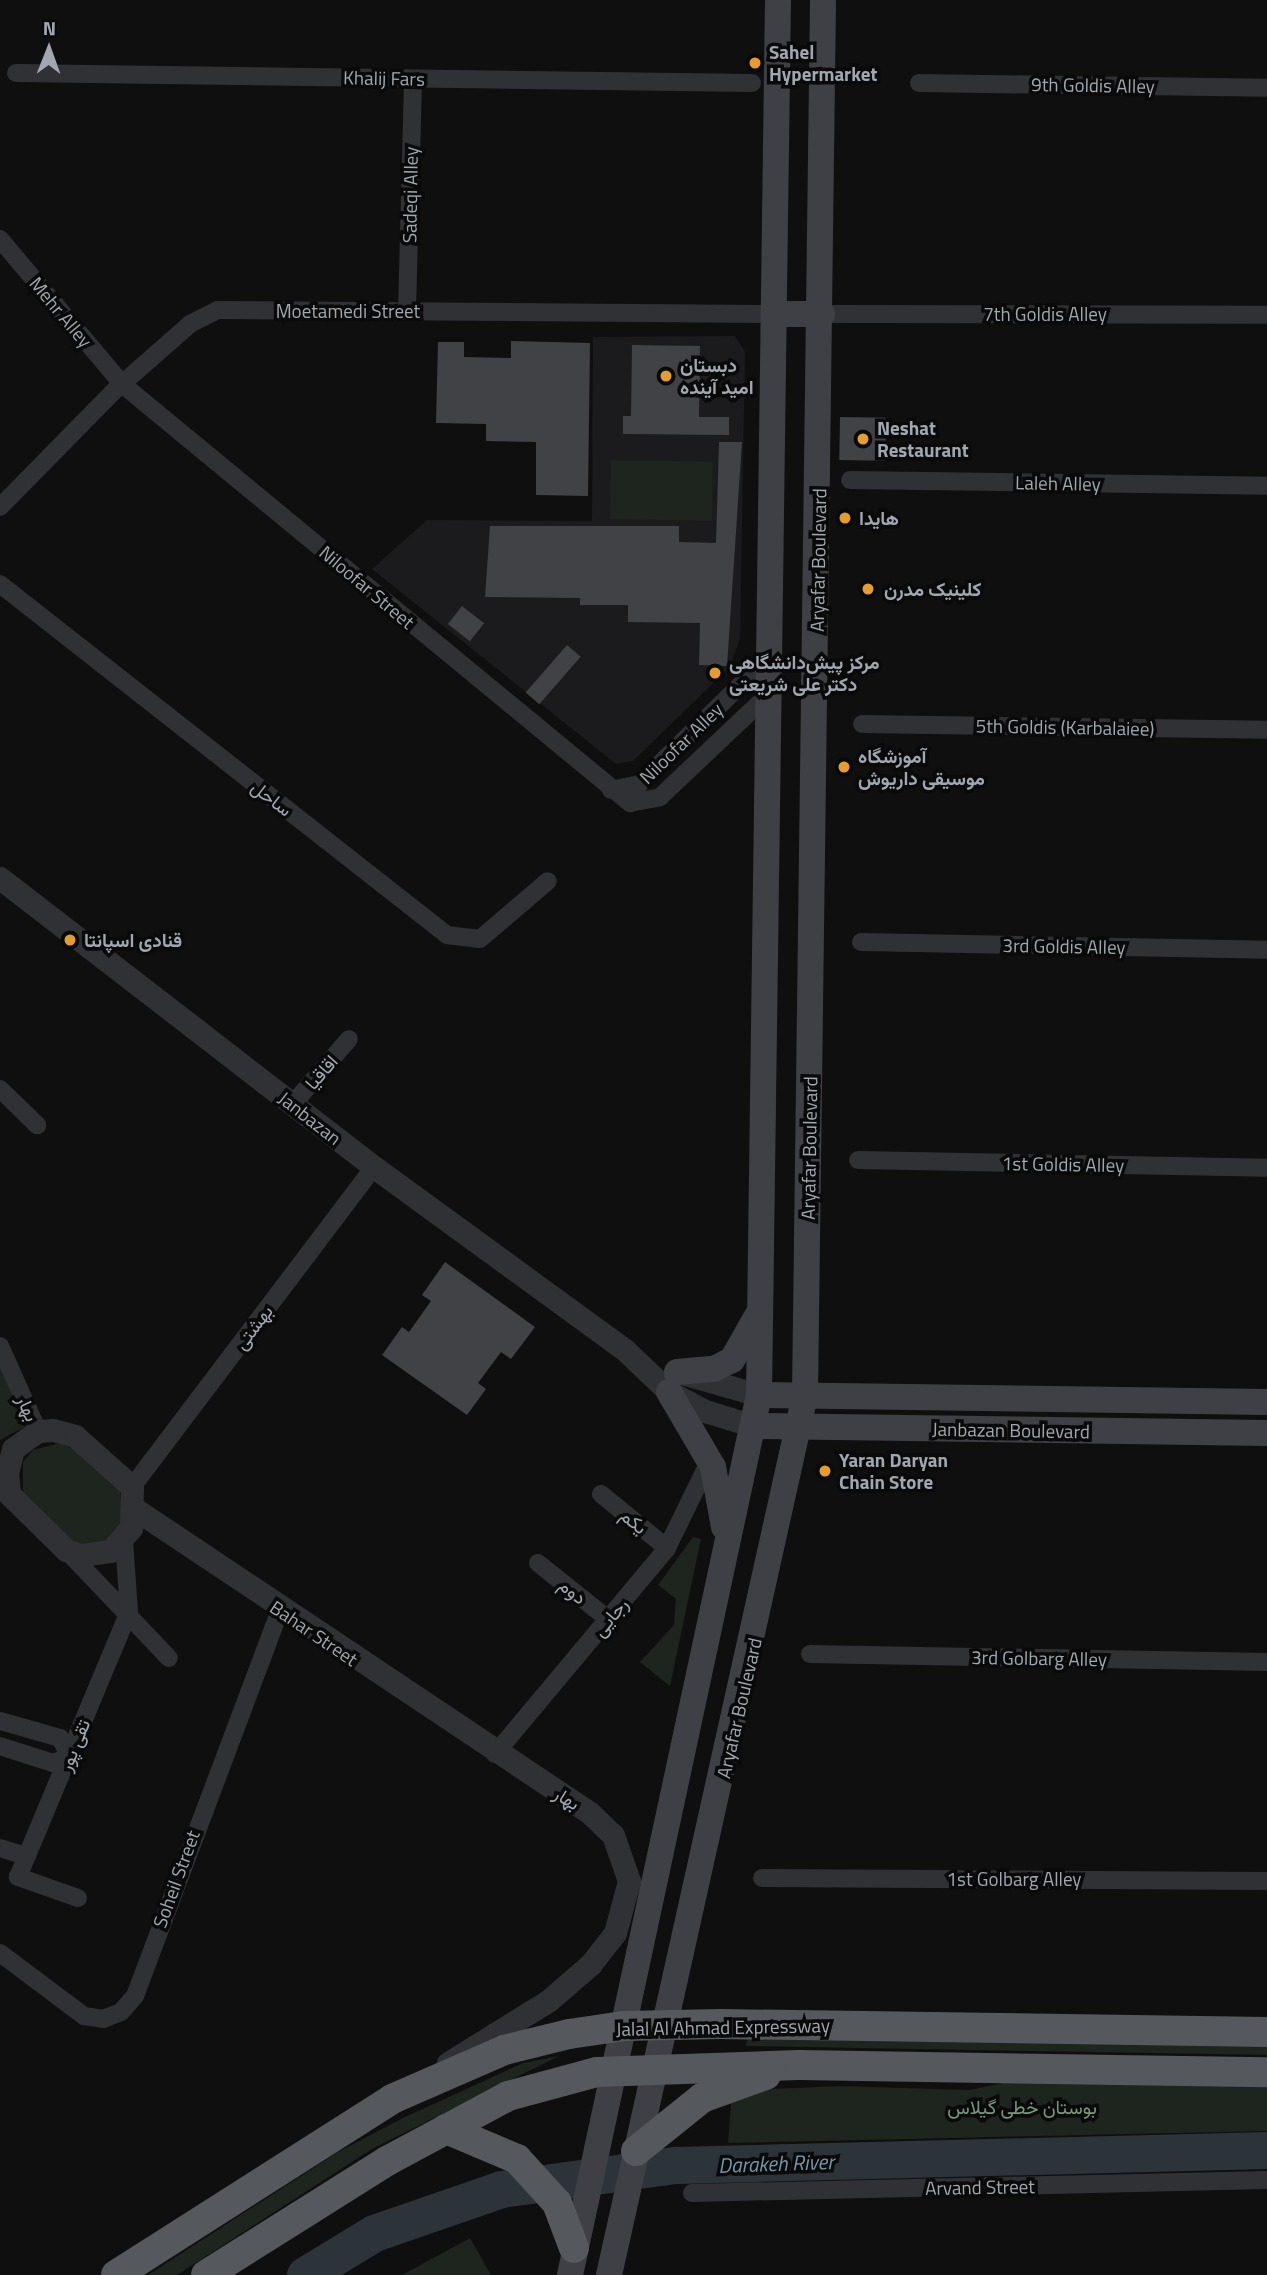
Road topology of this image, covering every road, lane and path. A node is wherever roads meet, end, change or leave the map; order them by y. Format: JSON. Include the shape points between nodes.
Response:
{"nodes":[{"id":1,"x":778,"y":0,"type":"edge"},
{"id":2,"x":823,"y":0,"type":"edge"},
{"id":3,"x":16,"y":73,"type":"dead end"},
{"id":4,"x":413,"y":79,"type":"junction"},
{"id":5,"x":752,"y":83,"type":"dead end"},
{"id":6,"x":919,"y":83,"type":"dead end"},
{"id":7,"x":1267,"y":88,"type":"edge"},
{"id":8,"x":0,"y":239,"type":"edge"},
{"id":9,"x":407,"y":311,"type":"junction"},
{"id":10,"x":774,"y":314,"type":"junction"},
{"id":11,"x":822,"y":314,"type":"junction"},
{"id":12,"x":1267,"y":315,"type":"edge"},
{"id":13,"x":122,"y":384,"type":"junction"},
{"id":14,"x":850,"y":480,"type":"dead end"},
{"id":15,"x":1267,"y":486,"type":"edge"},
{"id":16,"x":0,"y":507,"type":"edge"},
{"id":17,"x":0,"y":584,"type":"edge"},
{"id":18,"x":769,"y":657,"type":"junction"},
{"id":19,"x":769,"y":694,"type":"junction"},
{"id":20,"x":862,"y":724,"type":"dead end"},
{"id":21,"x":1267,"y":730,"type":"edge"},
{"id":22,"x":611,"y":790,"type":"junction"},
{"id":23,"x":0,"y":878,"type":"edge"},
{"id":24,"x":548,"y":881,"type":"dead end"},
{"id":25,"x":862,"y":942,"type":"dead end"},
{"id":26,"x":1267,"y":950,"type":"edge"},
{"id":27,"x":349,"y":1039,"type":"dead end"},
{"id":28,"x":0,"y":1089,"type":"edge"},
{"id":29,"x":292,"y":1105,"type":"junction"},
{"id":30,"x":37,"y":1125,"type":"dead end"},
{"id":31,"x":858,"y":1160,"type":"dead end"},
{"id":32,"x":374,"y":1167,"type":"junction"},
{"id":33,"x":1267,"y":1168,"type":"edge"},
{"id":34,"x":761,"y":1308,"type":"junction"},
{"id":35,"x":0,"y":1346,"type":"edge"},
{"id":36,"x":673,"y":1382,"type":"junction"},
{"id":37,"x":759,"y":1395,"type":"junction"},
{"id":38,"x":805,"y":1395,"type":"junction"},
{"id":39,"x":1267,"y":1402,"type":"edge"},
{"id":40,"x":754,"y":1426,"type":"junction"},
{"id":41,"x":802,"y":1427,"type":"junction"},
{"id":42,"x":38,"y":1431,"type":"junction"},
{"id":43,"x":1267,"y":1433,"type":"edge"},
{"id":44,"x":6,"y":1450,"type":"edge"},
{"id":45,"x":706,"y":1468,"type":"dead end"},
{"id":46,"x":5,"y":1489,"type":"edge"},
{"id":47,"x":601,"y":1494,"type":"dead end"},
{"id":48,"x":134,"y":1498,"type":"junction"},
{"id":49,"x":124,"y":1541,"type":"junction"},
{"id":50,"x":726,"y":1543,"type":"junction"},
{"id":51,"x":667,"y":1548,"type":"junction"},
{"id":52,"x":65,"y":1550,"type":"junction"},
{"id":53,"x":538,"y":1563,"type":"dead end"},
{"id":54,"x":280,"y":1610,"type":"junction"},
{"id":55,"x":129,"y":1612,"type":"junction"},
{"id":56,"x":608,"y":1619,"type":"junction"},
{"id":57,"x":810,"y":1654,"type":"dead end"},
{"id":58,"x":169,"y":1658,"type":"dead end"},
{"id":59,"x":1267,"y":1662,"type":"edge"},
{"id":60,"x":0,"y":1721,"type":"edge"},
{"id":61,"x":0,"y":1746,"type":"edge"},
{"id":62,"x":495,"y":1754,"type":"junction"},
{"id":63,"x":70,"y":1756,"type":"junction"},
{"id":64,"x":0,"y":1848,"type":"edge"},
{"id":65,"x":27,"y":1856,"type":"junction"},
{"id":66,"x":762,"y":1878,"type":"dead end"},
{"id":67,"x":1267,"y":1881,"type":"edge"},
{"id":68,"x":78,"y":1898,"type":"dead end"},
{"id":69,"x":0,"y":1953,"type":"edge"},
{"id":70,"x":668,"y":2025,"type":"junction"},
{"id":71,"x":624,"y":2026,"type":"junction"},
{"id":72,"x":1267,"y":2032,"type":"edge"},
{"id":73,"x":799,"y":2065,"type":"junction"},
{"id":74,"x":657,"y":2067,"type":"junction"},
{"id":75,"x":614,"y":2069,"type":"junction"},
{"id":76,"x":1267,"y":2072,"type":"edge"},
{"id":77,"x":392,"y":2099,"type":"junction"},
{"id":78,"x":446,"y":2129,"type":"junction"},
{"id":79,"x":636,"y":2151,"type":"junction"},
{"id":80,"x":1267,"y":2180,"type":"edge"},
{"id":81,"x":692,"y":2193,"type":"dead end"},
{"id":82,"x":570,"y":2204,"type":"junction"},
{"id":83,"x":227,"y":2205,"type":"junction"},
{"id":84,"x":250,"y":2248,"type":"junction"},
{"id":85,"x":572,"y":2262,"type":"edge"},
{"id":86,"x":116,"y":2275,"type":"edge"},
{"id":87,"x":206,"y":2275,"type":"edge"},
{"id":88,"x":609,"y":2275,"type":"edge"}],
"edges":[{"from":1,"to":10,"type":"main road"},
{"from":2,"to":11,"type":"main road","name":"Aryafar Boulevard"},
{"from":3,"to":4,"type":"street","name":"Khalij Fars"},
{"from":4,"to":5,"type":"street","name":"Khalij Fars"},
{"from":4,"to":9,"type":"street","name":"Sadeqi Alley"},
{"from":6,"to":7,"type":"street","name":"9th Goldis Alley"},
{"from":8,"to":13,"type":"street","name":"Mehr Alley"},
{"from":9,"to":10,"type":"street","name":"Moetamedi Street"},
{"from":9,"to":13,"type":"street","name":"Moetamedi Street","via":[[218,310],[190,324]]},
{"from":10,"to":11,"type":"main road"},
{"from":10,"to":18,"type":"main road"},
{"from":11,"to":12,"type":"street","name":"7th Goldis Alley"},
{"from":11,"to":38,"type":"main road","name":"Aryafar Boulevard"},
{"from":13,"to":16,"type":"street","name":"Moetamedi Street"},
{"from":13,"to":22,"type":"street","name":"Niloofar Street"},
{"from":14,"to":15,"type":"street","name":"Laleh Alley"},
{"from":17,"to":24,"type":"street","name":"ساحل","via":[[447,935],[481,939]]},
{"from":18,"to":19,"type":"main road"},
{"from":18,"to":22,"type":"street","name":"Niloofar Alley","via":[[639,784]]},
{"from":19,"to":22,"type":"street","name":"Niloofar Alley","via":[[660,797],[639,804]]},
{"from":19,"to":34,"type":"main road"},
{"from":20,"to":21,"type":"street","name":"5th Goldis (Karbalaiee)"},
{"from":23,"to":29,"type":"street","name":"Janbazan"},
{"from":25,"to":26,"type":"street","name":"3rd Goldis Alley"},
{"from":27,"to":29,"type":"street","name":"اقاقیا"},
{"from":28,"to":30,"type":"street"},
{"from":29,"to":32,"type":"street","name":"Janbazan"},
{"from":31,"to":33,"type":"street","name":"1st Goldis Alley"},
{"from":32,"to":36,"type":"street","name":"Janbazan"},
{"from":32,"to":48,"type":"street","name":"بهشتی"},
{"from":34,"to":36,"type":"main road","via":[[732,1360]]},
{"from":34,"to":37,"type":"main road"},
{"from":35,"to":42,"type":"street","name":"بهار"},
{"from":36,"to":37,"type":"street","name":"Janbazan"},
{"from":36,"to":40,"type":"street","name":"Janbazan","via":[[705,1411]]},
{"from":36,"to":50,"type":"main road","via":[[713,1467]]},
{"from":37,"to":38,"type":"main road","name":"Janbazan Boulevard"},
{"from":37,"to":40,"type":"main road"},
{"from":38,"to":39,"type":"main road","name":"Janbazan Boulevard"},
{"from":38,"to":41,"type":"main road","name":"Aryafar Boulevard"},
{"from":40,"to":41,"type":"main road","name":"Janbazan Boulevard"},
{"from":40,"to":50,"type":"main road"},
{"from":41,"to":43,"type":"main road","name":"Janbazan Boulevard"},
{"from":41,"to":70,"type":"main road","name":"Aryafar Boulevard"},
{"from":42,"to":44,"type":"street"},
{"from":42,"to":48,"type":"street","via":[[75,1436]]},
{"from":44,"to":46,"type":"street"},
{"from":45,"to":51,"type":"street","name":"رجایی"},
{"from":46,"to":52,"type":"street"},
{"from":47,"to":51,"type":"street","name":"یکم"},
{"from":48,"to":49,"type":"street"},
{"from":48,"to":54,"type":"street","name":"Bahar Street"},
{"from":49,"to":52,"type":"street","via":[[96,1555]]},
{"from":49,"to":55,"type":"street"},
{"from":50,"to":71,"type":"main road"},
{"from":51,"to":56,"type":"street","name":"رجایی"},
{"from":52,"to":55,"type":"street"},
{"from":53,"to":56,"type":"street","name":"دوم"},
{"from":54,"to":62,"type":"street","name":"Bahar Street"},
{"from":54,"to":69,"type":"street","name":"Soheil Street","via":[[135,1996],[121,2012],[103,2019],[85,2015]]},
{"from":55,"to":58,"type":"street"},
{"from":55,"to":63,"type":"street","name":"تقی پور"},
{"from":56,"to":62,"type":"street","name":"رجایی"},
{"from":57,"to":59,"type":"street","name":"3rd Golbarg Alley"},
{"from":60,"to":63,"type":"street","via":[[60,1738]]},
{"from":61,"to":63,"type":"street","via":[[53,1762]]},
{"from":62,"to":77,"type":"street","name":"بهار","via":[[590,1813],[613,1835],[629,1881],[624,1913],[591,1964],[548,2001]]},
{"from":63,"to":65,"type":"street","name":"تقی پور"},
{"from":64,"to":65,"type":"street"},
{"from":65,"to":68,"type":"street","name":"تقی پور","via":[[18,1877]]},
{"from":66,"to":67,"type":"street","name":"1st Golbarg Alley"},
{"from":70,"to":71,"type":"highway","name":"Jalal Al Ahmad Expressway"},
{"from":70,"to":72,"type":"highway","name":"Jalal Al Ahmad Expressway"},
{"from":70,"to":74,"type":"main road","name":"Aryafar Boulevard"},
{"from":71,"to":75,"type":"main road"},
{"from":71,"to":77,"type":"highway","name":"Jalal Al Ahmad Expressway","via":[[504,2050]]},
{"from":73,"to":74,"type":"highway","name":"Jalal Al Ahmad Expressway"},
{"from":73,"to":76,"type":"highway","name":"Jalal Al Ahmad Expressway"},
{"from":73,"to":79,"type":"highway","via":[[702,2098]]},
{"from":74,"to":75,"type":"highway","name":"Jalal Al Ahmad Expressway"},
{"from":74,"to":79,"type":"main road","name":"Aryafar Boulevard"},
{"from":75,"to":78,"type":"highway","name":"Jalal Al Ahmad Expressway","via":[[508,2096]]},
{"from":75,"to":82,"type":"main road","via":[[596,2145]]},
{"from":77,"to":83,"type":"highway","name":"Jalal Al Ahmad Expressway"},
{"from":78,"to":82,"type":"highway","via":[[517,2159]]},
{"from":78,"to":84,"type":"highway","name":"Jalal Al Ahmad Expressway"},
{"from":79,"to":88,"type":"main road","name":"Aryafar Boulevard"},
{"from":80,"to":81,"type":"street","name":"Arvand Street"},
{"from":82,"to":85,"type":"highway"},
{"from":83,"to":84,"type":"highway","via":[[245,2209],[250,2218],[254,2226]]},
{"from":83,"to":86,"type":"highway","name":"Jalal Al Ahmad Expressway"},
{"from":84,"to":87,"type":"highway","name":"Jalal Al Ahmad Expressway"}]}
